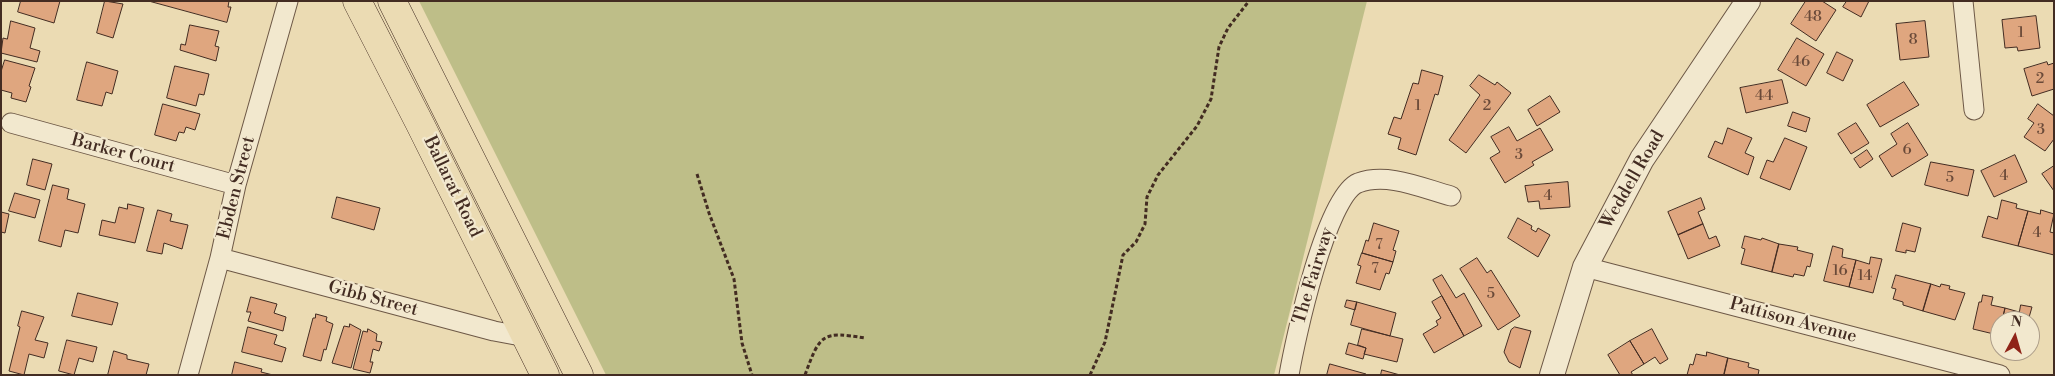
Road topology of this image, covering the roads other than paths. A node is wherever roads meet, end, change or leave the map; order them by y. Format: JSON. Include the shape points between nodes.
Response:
{"nodes":[{"id":1,"x":288,"y":1,"type":"edge"},
{"id":2,"x":357,"y":1,"type":"edge"},
{"id":3,"x":392,"y":1,"type":"edge"},
{"id":4,"x":1748,"y":1,"type":"edge"},
{"id":5,"x":1963,"y":1,"type":"edge"},
{"id":6,"x":1974,"y":110,"type":"dead end"},
{"id":7,"x":11,"y":123,"type":"dead end"},
{"id":8,"x":236,"y":185,"type":"junction"},
{"id":9,"x":1451,"y":196,"type":"dead end"},
{"id":10,"x":220,"y":258,"type":"junction"},
{"id":11,"x":1585,"y":267,"type":"junction"},
{"id":12,"x":526,"y":337,"type":"junction"},
{"id":13,"x":188,"y":375,"type":"edge"},
{"id":14,"x":545,"y":375,"type":"edge"},
{"id":15,"x":578,"y":375,"type":"edge"},
{"id":16,"x":1288,"y":375,"type":"edge"},
{"id":17,"x":1552,"y":375,"type":"edge"},
{"id":18,"x":2000,"y":375,"type":"edge"}],
"edges":[{"from":1,"to":8,"type":"street","name":"Ebden Street"},
{"from":2,"to":12,"type":"highway","name":"Ballarat Road"},
{"from":3,"to":15,"type":"highway","name":"Ballarat Road"},
{"from":4,"to":11,"type":"street","name":"Weddell Road","via":[[1642,159]]},
{"from":5,"to":6,"type":"street"},
{"from":7,"to":8,"type":"street","name":"Barker Court"},
{"from":8,"to":10,"type":"street","name":"Ebden Street"},
{"from":9,"to":16,"type":"street","name":"The Fairway","via":[[1375,178],[1355,184],[1332,216],[1300,316]]},
{"from":10,"to":12,"type":"street","name":"Gibb Street"},
{"from":10,"to":13,"type":"street","name":"Ebden Street"},
{"from":11,"to":17,"type":"street","name":"Weddell Road"},
{"from":11,"to":18,"type":"street","name":"Pattison Avenue"},
{"from":12,"to":14,"type":"highway","name":"Ballarat Road"}]}
